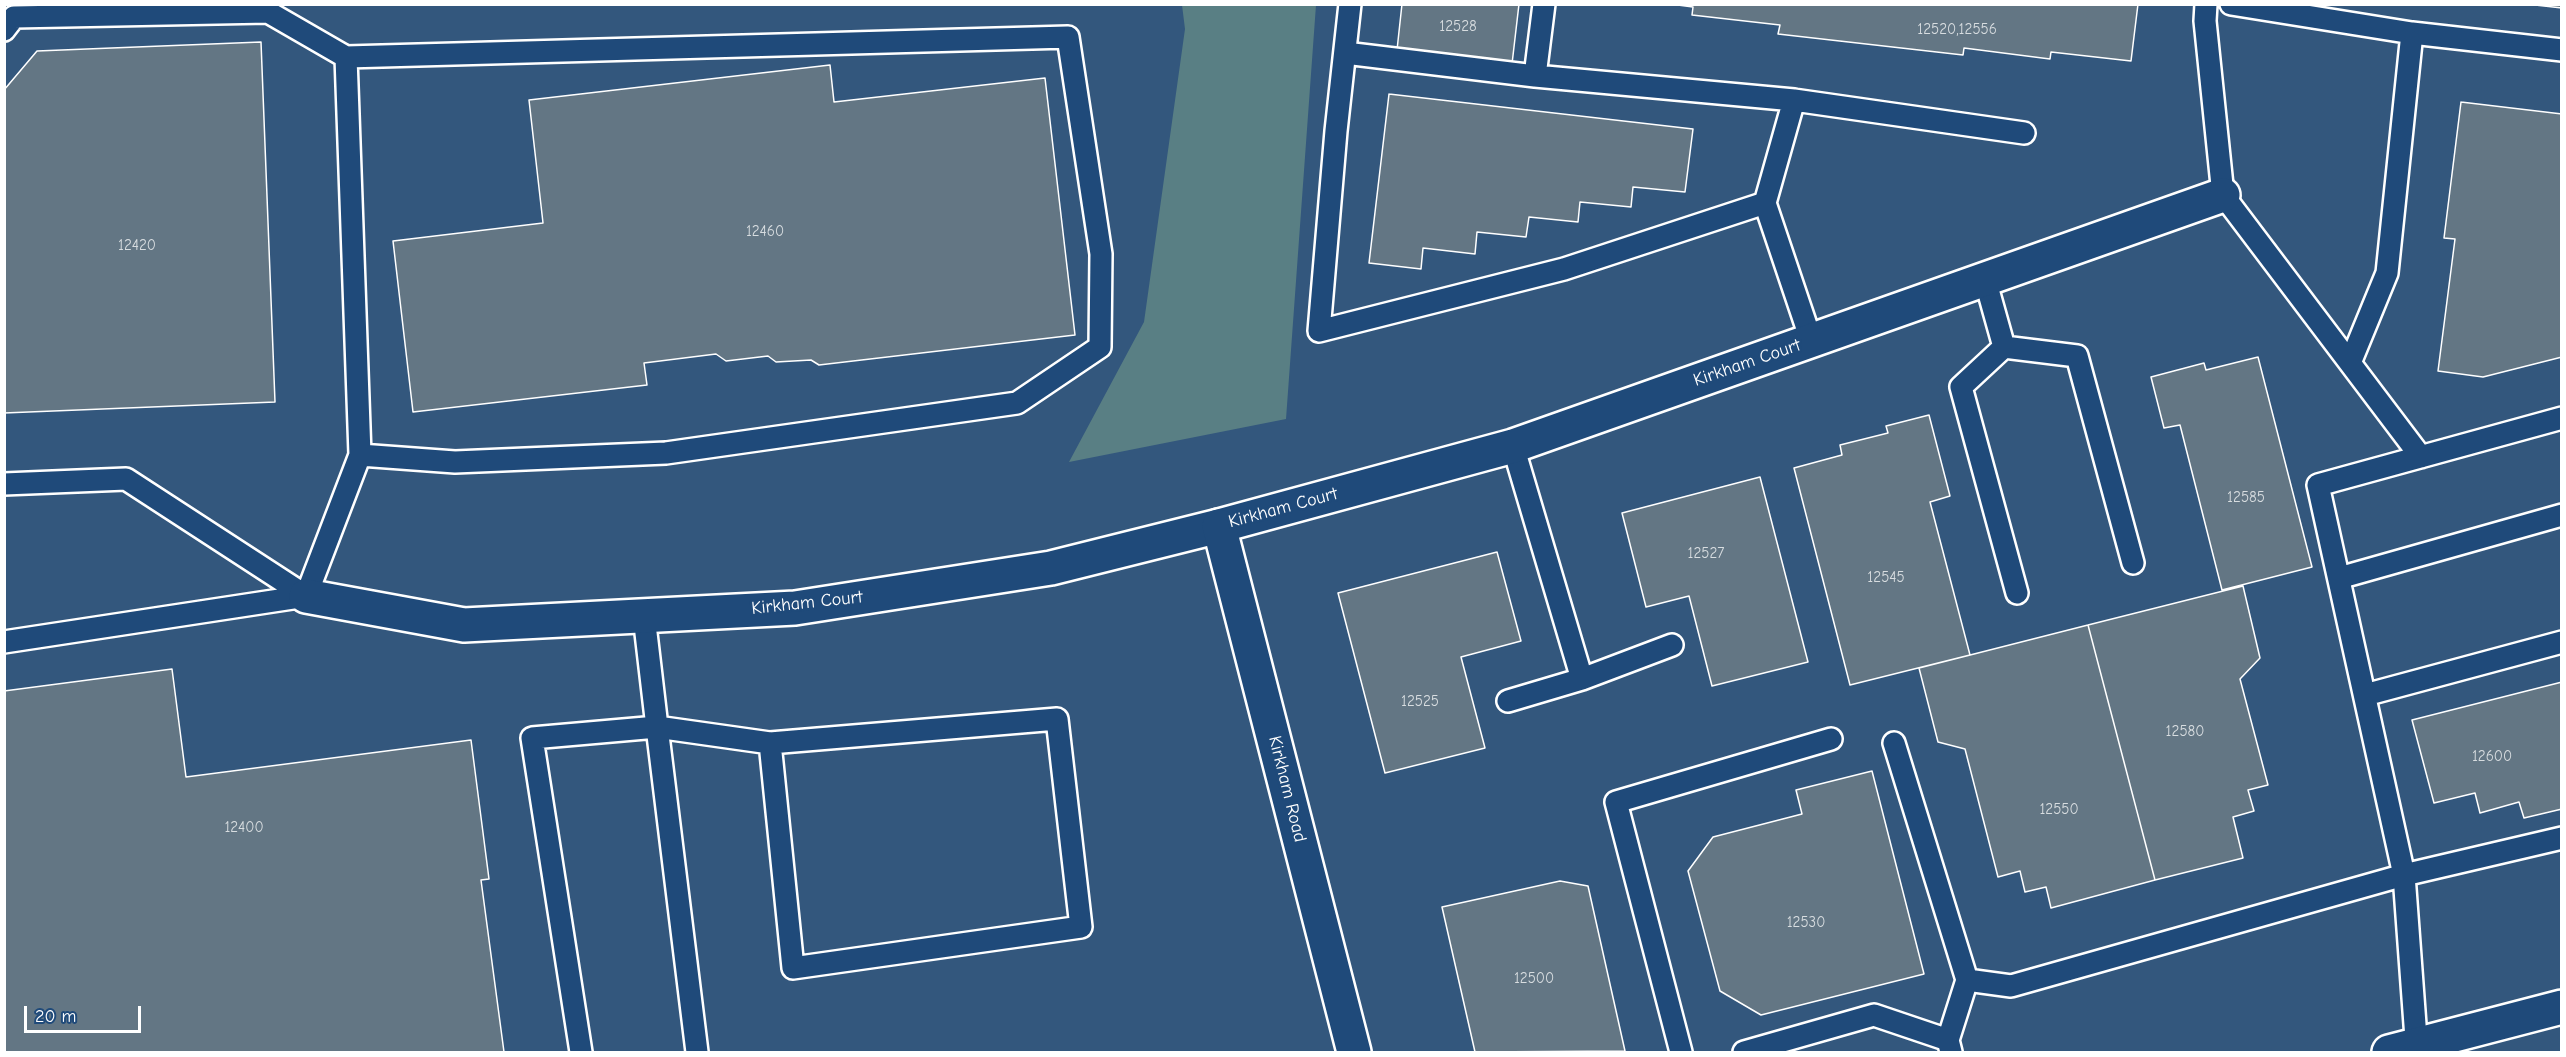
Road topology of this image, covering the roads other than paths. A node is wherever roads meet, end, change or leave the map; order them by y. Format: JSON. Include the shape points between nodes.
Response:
{"nodes":[{"id":1,"x":1350,"y":4,"type":"edge"},
{"id":2,"x":1544,"y":4,"type":"edge"},
{"id":3,"x":2206,"y":4,"type":"edge"},
{"id":4,"x":2231,"y":4,"type":"edge"},
{"id":5,"x":4,"y":30,"type":"edge"},
{"id":6,"x":2412,"y":33,"type":"junction"},
{"id":7,"x":2562,"y":50,"type":"edge"},
{"id":8,"x":1345,"y":53,"type":"junction"},
{"id":9,"x":346,"y":57,"type":"junction"},
{"id":10,"x":1535,"y":76,"type":"junction"},
{"id":11,"x":1794,"y":100,"type":"junction"},
{"id":12,"x":2024,"y":133,"type":"dead end"},
{"id":13,"x":2223,"y":195,"type":"junction"},
{"id":14,"x":1765,"y":203,"type":"junction"},
{"id":15,"x":1985,"y":279,"type":"junction"},
{"id":16,"x":1811,"y":340,"type":"junction"},
{"id":17,"x":2004,"y":347,"type":"junction"},
{"id":18,"x":2350,"y":363,"type":"junction"},
{"id":19,"x":2562,"y":418,"type":"edge"},
{"id":20,"x":1513,"y":446,"type":"junction"},
{"id":21,"x":360,"y":454,"type":"junction"},
{"id":22,"x":2421,"y":456,"type":"junction"},
{"id":23,"x":4,"y":484,"type":"edge"},
{"id":24,"x":2562,"y":515,"type":"edge"},
{"id":25,"x":1219,"y":526,"type":"junction"},
{"id":26,"x":2133,"y":563,"type":"dead end"},
{"id":27,"x":2339,"y":579,"type":"junction"},
{"id":28,"x":2017,"y":593,"type":"dead end"},
{"id":29,"x":306,"y":596,"type":"junction"},
{"id":30,"x":644,"y":616,"type":"junction"},
{"id":31,"x":4,"y":642,"type":"edge"},
{"id":32,"x":2562,"y":642,"type":"edge"},
{"id":33,"x":1672,"y":645,"type":"dead end"},
{"id":34,"x":1582,"y":679,"type":"junction"},
{"id":35,"x":2365,"y":695,"type":"junction"},
{"id":36,"x":1508,"y":701,"type":"dead end"},
{"id":37,"x":657,"y":727,"type":"junction"},
{"id":38,"x":1831,"y":739,"type":"dead end"},
{"id":39,"x":770,"y":744,"type":"junction"},
{"id":40,"x":1894,"y":744,"type":"dead end"},
{"id":41,"x":2562,"y":838,"type":"edge"},
{"id":42,"x":2404,"y":875,"type":"junction"},
{"id":43,"x":1967,"y":980,"type":"junction"},
{"id":44,"x":2562,"y":1007,"type":"edge"},
{"id":45,"x":1949,"y":1046,"type":"edge"},
{"id":46,"x":2407,"y":1050,"type":"edge"},
{"id":47,"x":581,"y":1053,"type":"edge"},
{"id":48,"x":697,"y":1053,"type":"edge"},
{"id":49,"x":1354,"y":1053,"type":"edge"},
{"id":50,"x":1681,"y":1053,"type":"edge"},
{"id":51,"x":1744,"y":1053,"type":"edge"}],
"edges":[{"from":1,"to":8,"type":"lane"},
{"from":2,"to":10,"type":"lane"},
{"from":3,"to":13,"type":"lane"},
{"from":4,"to":6,"type":"lane"},
{"from":5,"to":9,"type":"lane","via":[[14,17],[268,12]]},
{"from":6,"to":7,"type":"lane"},
{"from":6,"to":18,"type":"lane","via":[[2387,273]]},
{"from":8,"to":10,"type":"lane"},
{"from":8,"to":14,"type":"lane","via":[[1319,331],[1564,269]]},
{"from":9,"to":21,"type":"lane"},
{"from":9,"to":21,"type":"lane","via":[[1068,37],[1101,254],[1100,347],[1017,403],[666,453],[455,462]]},
{"from":10,"to":11,"type":"lane"},
{"from":11,"to":12,"type":"lane"},
{"from":11,"to":14,"type":"lane"},
{"from":13,"to":15,"type":"street","name":"Kirkham Court"},
{"from":13,"to":18,"type":"lane"},
{"from":14,"to":16,"type":"lane"},
{"from":15,"to":16,"type":"street","name":"Kirkham Court"},
{"from":15,"to":17,"type":"lane"},
{"from":16,"to":20,"type":"street","name":"Kirkham Court"},
{"from":17,"to":26,"type":"lane","via":[[2077,356]]},
{"from":17,"to":28,"type":"lane","via":[[1961,387]]},
{"from":18,"to":22,"type":"lane"},
{"from":19,"to":22,"type":"lane"},
{"from":20,"to":25,"type":"street","name":"Kirkham Court"},
{"from":20,"to":34,"type":"lane"},
{"from":21,"to":29,"type":"lane"},
{"from":22,"to":27,"type":"lane","via":[[2318,485]]},
{"from":23,"to":29,"type":"lane","via":[[126,479]]},
{"from":24,"to":27,"type":"lane"},
{"from":25,"to":30,"type":"street","name":"Kirkham Court","via":[[1052,568],[795,608]]},
{"from":25,"to":49,"type":"street","name":"Kirkham Road"},
{"from":27,"to":35,"type":"lane"},
{"from":29,"to":30,"type":"street","name":"Kirkham Court","via":[[464,625]]},
{"from":29,"to":31,"type":"lane"},
{"from":30,"to":37,"type":"lane"},
{"from":32,"to":35,"type":"lane"},
{"from":33,"to":34,"type":"lane"},
{"from":34,"to":36,"type":"lane"},
{"from":35,"to":42,"type":"lane"},
{"from":37,"to":39,"type":"lane"},
{"from":37,"to":47,"type":"lane","via":[[532,738]]},
{"from":37,"to":48,"type":"lane"},
{"from":38,"to":50,"type":"lane","via":[[1616,802]]},
{"from":39,"to":39,"type":"lane","via":[[1057,719],[1081,927],[793,968]]},
{"from":40,"to":43,"type":"lane"},
{"from":41,"to":42,"type":"lane"},
{"from":42,"to":43,"type":"lane","via":[[2011,986]]},
{"from":42,"to":46,"type":"lane"},
{"from":43,"to":45,"type":"lane"},
{"from":44,"to":46,"type":"street"},
{"from":45,"to":51,"type":"lane","via":[[1874,1015]]}]}
